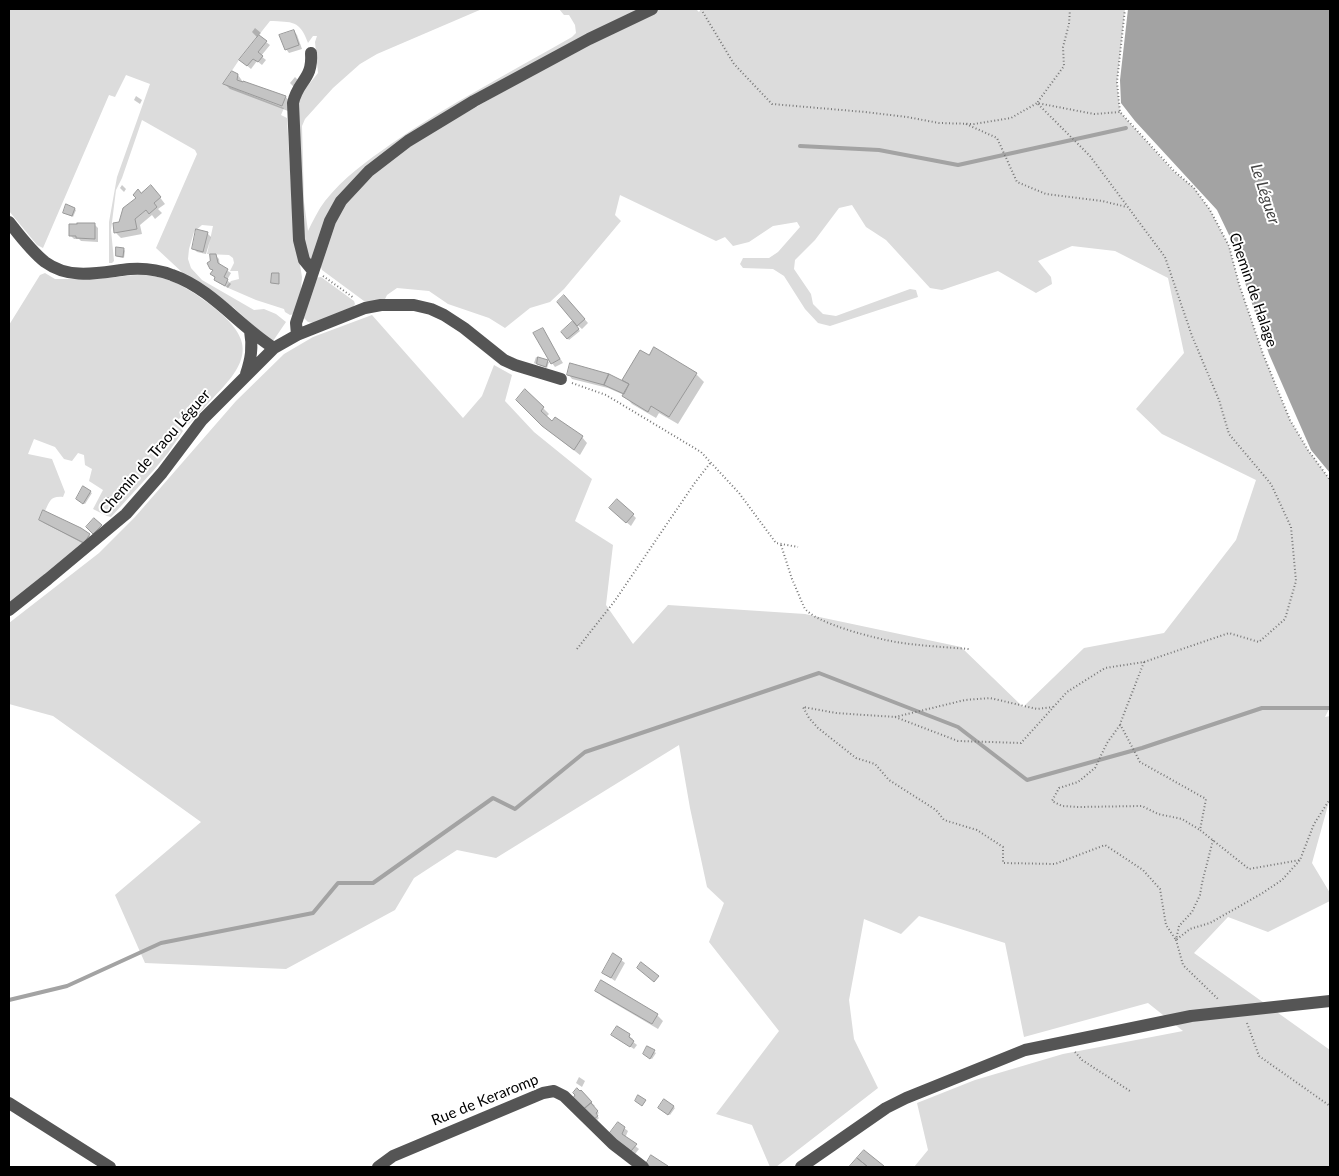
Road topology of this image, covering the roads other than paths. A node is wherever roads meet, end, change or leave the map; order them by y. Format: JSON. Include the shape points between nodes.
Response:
{"nodes":[{"id":1,"x":652,"y":9,"type":"edge"},
{"id":2,"x":311,"y":53,"type":"dead end"},
{"id":3,"x":9,"y":222,"type":"edge"},
{"id":4,"x":312,"y":271,"type":"junction"},
{"id":5,"x":250,"y":331,"type":"junction"},
{"id":6,"x":297,"y":334,"type":"junction"},
{"id":7,"x":274,"y":348,"type":"junction"},
{"id":8,"x":244,"y":378,"type":"junction"},
{"id":9,"x":561,"y":379,"type":"road end"},
{"id":10,"x":9,"y":610,"type":"edge"},
{"id":11,"x":1330,"y":1001,"type":"edge"},
{"id":12,"x":9,"y":1103,"type":"edge"},
{"id":13,"x":110,"y":1167,"type":"edge"},
{"id":14,"x":378,"y":1167,"type":"edge"},
{"id":15,"x":643,"y":1167,"type":"edge"},
{"id":16,"x":801,"y":1167,"type":"edge"}],
"edges":[{"from":1,"to":4,"type":"street","via":[[474,101],[387,156],[341,201]]},
{"from":2,"to":4,"type":"street","via":[[310,72],[296,93],[293,108],[299,240],[304,260]]},
{"from":3,"to":5,"type":"street","via":[[38,256],[55,268],[83,274],[142,269],[171,274],[235,315]]},
{"from":4,"to":6,"type":"street","via":[[296,323]]},
{"from":5,"to":7,"type":"street"},
{"from":5,"to":8,"type":"street","via":[[252,353]]},
{"from":6,"to":7,"type":"street","name":"Chemin de Traou Léguer"},
{"from":6,"to":9,"type":"street","name":"Chemin de Traou Léguer","via":[[365,308],[414,305],[431,308],[515,366]]},
{"from":7,"to":8,"type":"street","name":"Chemin de Traou Léguer"},
{"from":8,"to":10,"type":"street","name":"Chemin de Traou Léguer","via":[[202,420],[126,514]]},
{"from":11,"to":16,"type":"street","via":[[1191,1016],[1025,1050],[886,1108]]},
{"from":12,"to":13,"type":"street"},
{"from":14,"to":15,"type":"street","name":"Rue de Keraromp","via":[[393,1156],[551,1091],[564,1096],[613,1144]]}]}
